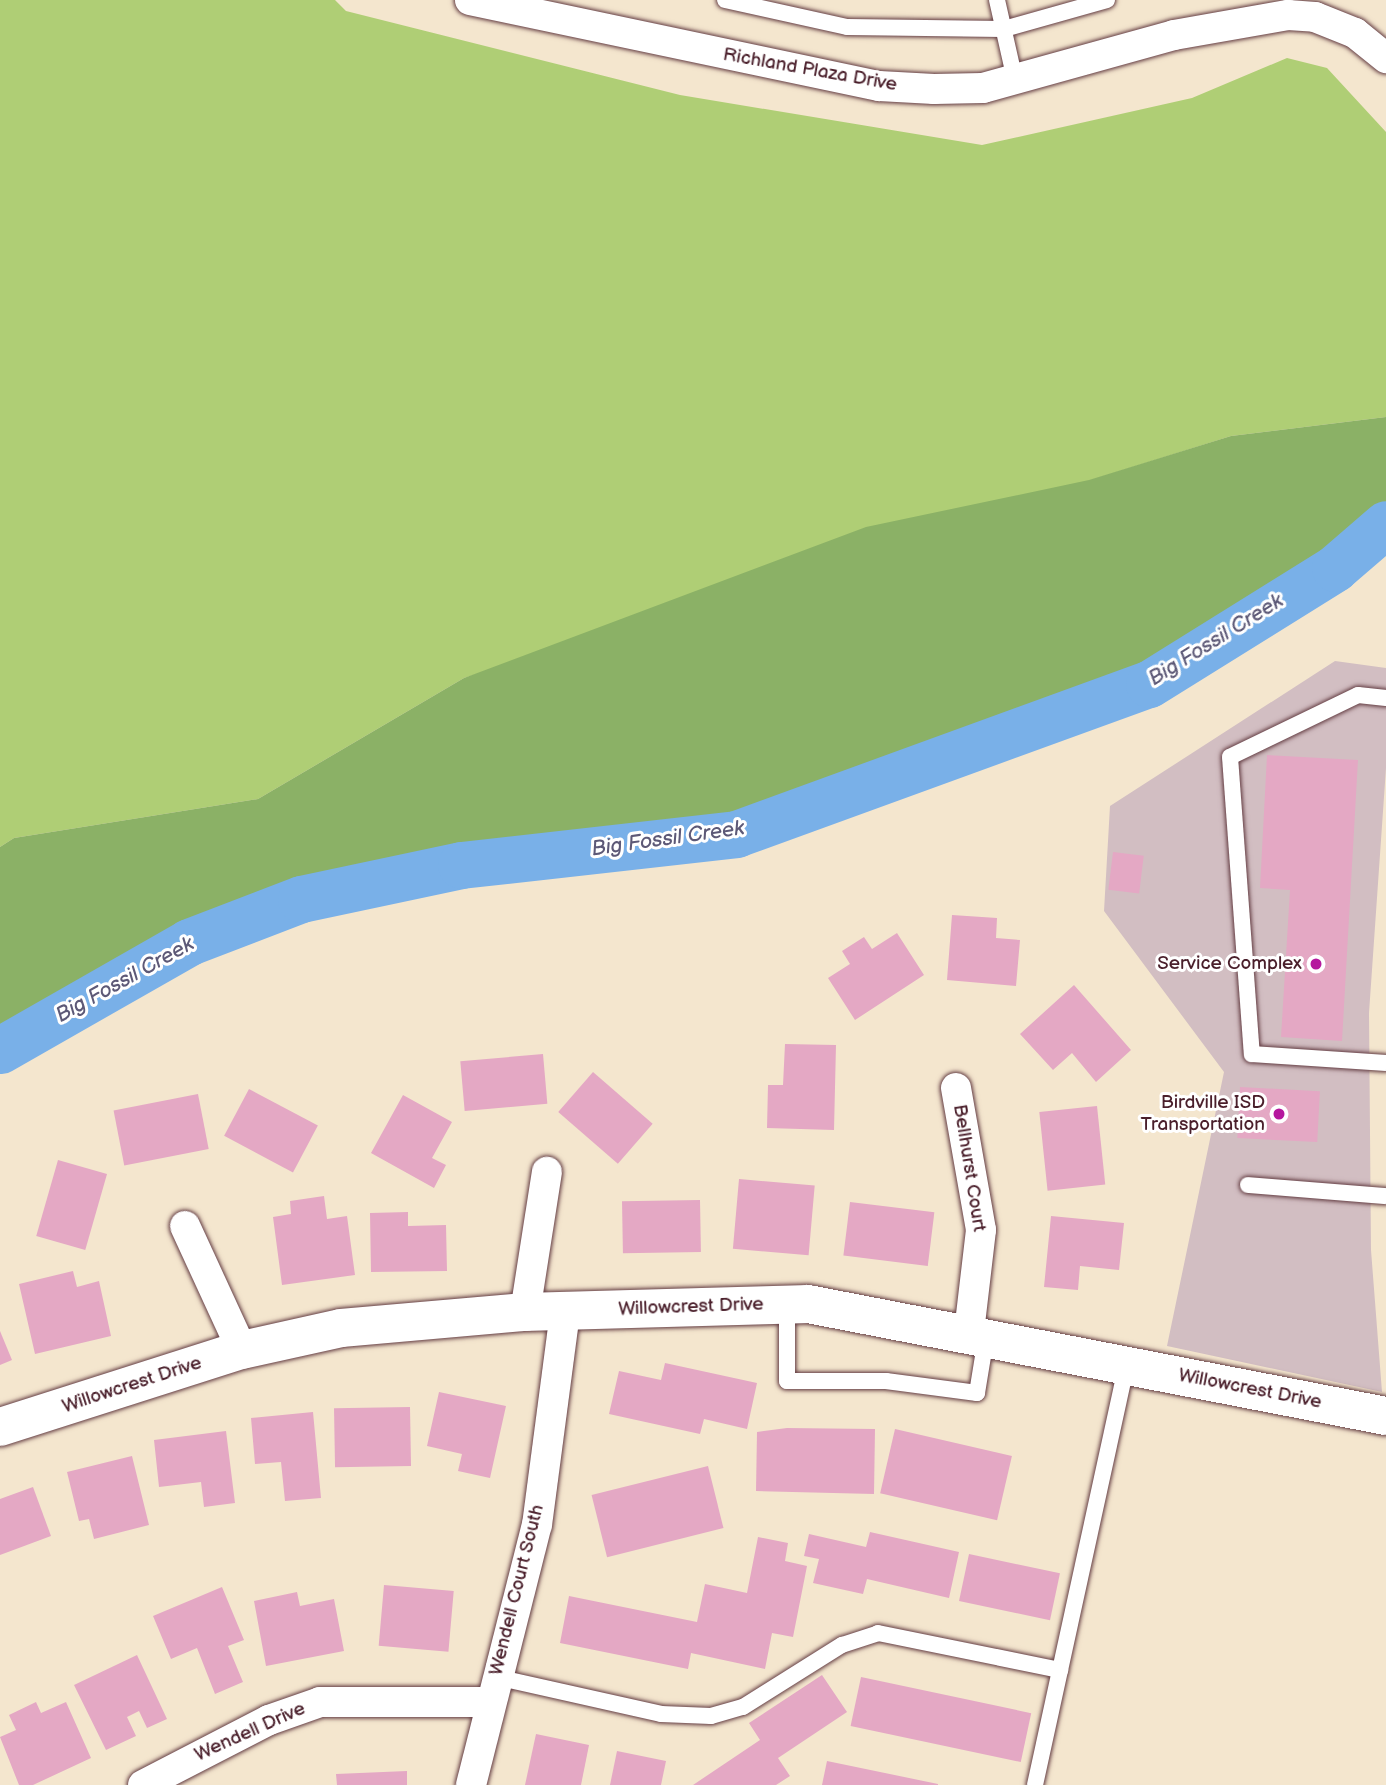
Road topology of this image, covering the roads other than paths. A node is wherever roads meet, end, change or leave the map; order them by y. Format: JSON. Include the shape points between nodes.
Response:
{"nodes":[{"id":1,"x":470,"y":0,"type":"edge"},
{"id":2,"x":725,"y":0,"type":"edge"},
{"id":3,"x":997,"y":0,"type":"edge"},
{"id":4,"x":1107,"y":0,"type":"edge"},
{"id":5,"x":501,"y":5,"type":"edge"},
{"id":6,"x":1320,"y":8,"type":"edge"},
{"id":7,"x":1004,"y":29,"type":"junction"},
{"id":8,"x":1386,"y":58,"type":"edge"},
{"id":9,"x":1015,"y":80,"type":"junction"},
{"id":10,"x":1386,"y":698,"type":"edge"},
{"id":11,"x":1386,"y":1063,"type":"edge"},
{"id":12,"x":956,"y":1088,"type":"dead end"},
{"id":13,"x":547,"y":1172,"type":"dead end"},
{"id":14,"x":1248,"y":1185,"type":"dead end"},
{"id":15,"x":1386,"y":1196,"type":"edge"},
{"id":16,"x":186,"y":1226,"type":"dead end"},
{"id":17,"x":787,"y":1305,"type":"junction"},
{"id":18,"x":565,"y":1311,"type":"junction"},
{"id":19,"x":525,"y":1312,"type":"junction"},
{"id":20,"x":978,"y":1334,"type":"junction"},
{"id":21,"x":242,"y":1350,"type":"junction"},
{"id":22,"x":1127,"y":1364,"type":"junction"},
{"id":23,"x":1386,"y":1416,"type":"edge"},
{"id":24,"x":0,"y":1427,"type":"edge"},
{"id":25,"x":1060,"y":1670,"type":"junction"},
{"id":26,"x":492,"y":1690,"type":"junction"},
{"id":27,"x":143,"y":1785,"type":"edge"},
{"id":28,"x":471,"y":1785,"type":"edge"},
{"id":29,"x":1035,"y":1785,"type":"edge"}],
"edges":[{"from":1,"to":5,"type":"street","name":"Richland Plaza Drive"},
{"from":2,"to":7,"type":"lane","via":[[847,27]]},
{"from":3,"to":7,"type":"lane"},
{"from":4,"to":7,"type":"lane"},
{"from":5,"to":9,"type":"street","name":"Richland Plaza Drive","via":[[879,86],[983,88]]},
{"from":6,"to":8,"type":"street","name":"Richland Plaza Drive"},
{"from":6,"to":9,"type":"street","name":"Richland Plaza Drive","via":[[1229,23]]},
{"from":7,"to":9,"type":"lane"},
{"from":10,"to":11,"type":"lane","via":[[1358,695],[1230,757],[1252,1054]]},
{"from":12,"to":20,"type":"street","name":"Bellhurst Court","via":[[981,1230]]},
{"from":13,"to":19,"type":"street"},
{"from":14,"to":15,"type":"lane"},
{"from":16,"to":21,"type":"street"},
{"from":17,"to":18,"type":"street","name":"Willowcrest Drive"},
{"from":17,"to":20,"type":"street","name":"Willowcrest Drive"},
{"from":17,"to":20,"type":"lane","via":[[787,1381],[886,1381],[977,1393]]},
{"from":18,"to":19,"type":"street","name":"Willowcrest Drive"},
{"from":18,"to":26,"type":"street","name":"Wendell Court South","via":[[537,1525]]},
{"from":19,"to":21,"type":"street","name":"Willowcrest Drive","via":[[341,1328]]},
{"from":20,"to":22,"type":"street","name":"Willowcrest Drive"},
{"from":21,"to":24,"type":"street","name":"Willowcrest Drive"},
{"from":22,"to":23,"type":"street","name":"Willowcrest Drive"},
{"from":22,"to":25,"type":"lane"},
{"from":25,"to":26,"type":"lane","via":[[878,1633],[842,1645],[743,1707],[710,1716],[660,1714]]},
{"from":25,"to":29,"type":"lane"},
{"from":26,"to":27,"type":"street","name":"Wendell Drive","via":[[320,1702],[269,1720]]},
{"from":26,"to":28,"type":"street","name":"Wendell Court South"}]}
